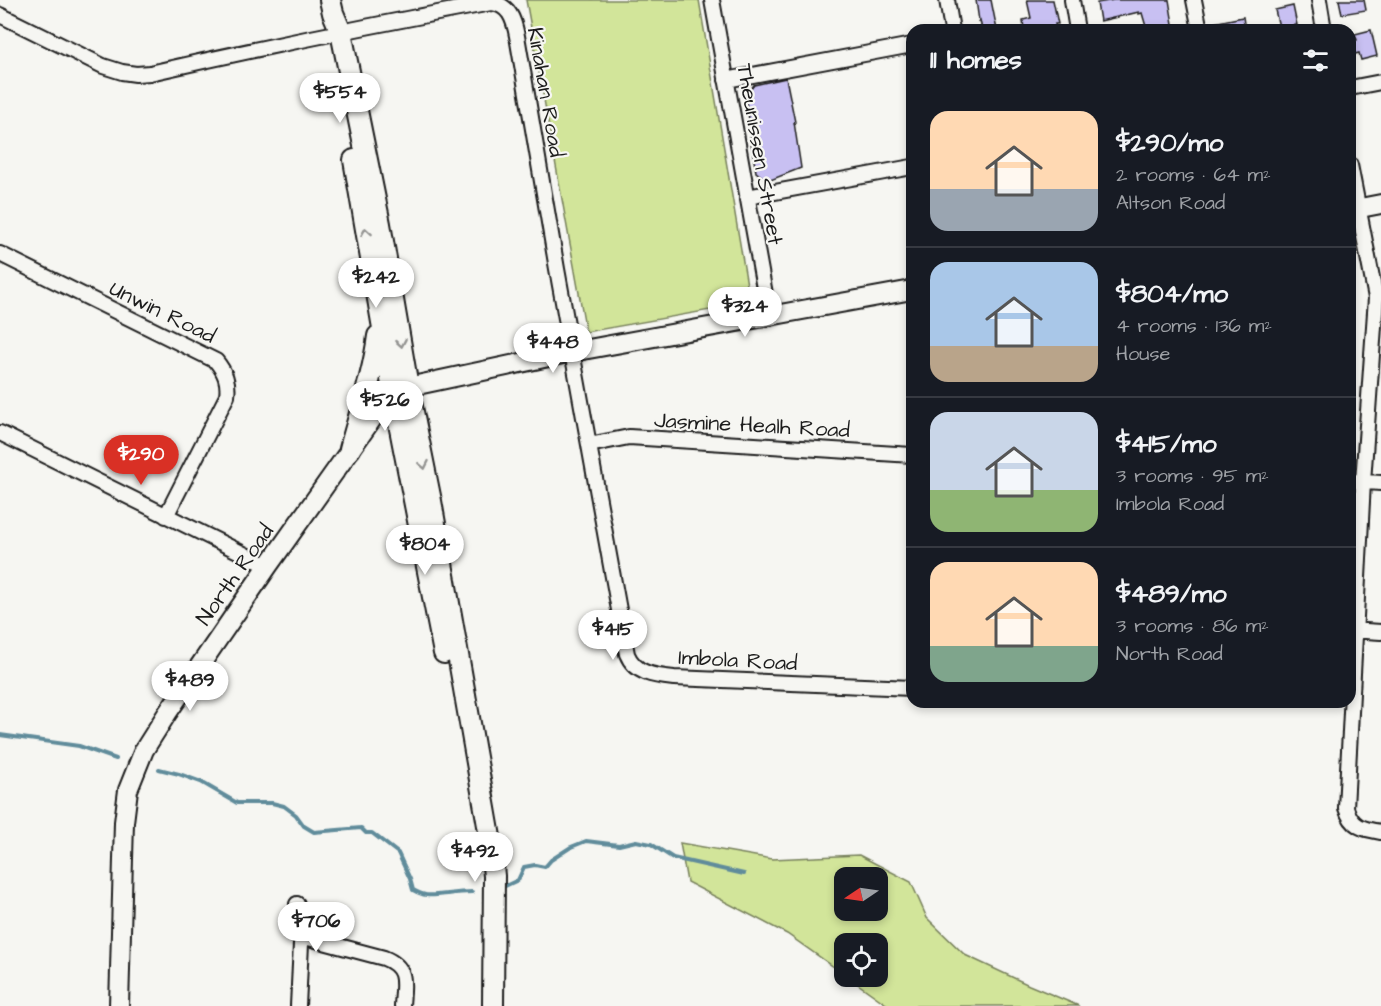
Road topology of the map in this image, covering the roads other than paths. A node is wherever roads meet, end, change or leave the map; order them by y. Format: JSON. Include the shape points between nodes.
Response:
{"nodes":[{"id":1,"x":712,"y":0,"type":"edge"},
{"id":2,"x":947,"y":0,"type":"edge"},
{"id":3,"x":1072,"y":0,"type":"edge"},
{"id":4,"x":1194,"y":0,"type":"edge"},
{"id":5,"x":1319,"y":0,"type":"edge"},
{"id":6,"x":332,"y":6,"type":"edge"},
{"id":7,"x":0,"y":15,"type":"edge"},
{"id":8,"x":951,"y":24,"type":"edge"},
{"id":9,"x":1076,"y":24,"type":"edge"},
{"id":10,"x":1199,"y":24,"type":"edge"},
{"id":11,"x":1323,"y":24,"type":"edge"},
{"id":12,"x":335,"y":33,"type":"junction"},
{"id":13,"x":906,"y":46,"type":"edge"},
{"id":14,"x":726,"y":80,"type":"junction"},
{"id":15,"x":1381,"y":82,"type":"edge"},
{"id":16,"x":1356,"y":87,"type":"edge"},
{"id":17,"x":906,"y":168,"type":"edge"},
{"id":18,"x":747,"y":197,"type":"junction"},
{"id":19,"x":1381,"y":204,"type":"edge"},
{"id":20,"x":1356,"y":209,"type":"edge"},
{"id":21,"x":1356,"y":217,"type":"edge"},
{"id":22,"x":0,"y":254,"type":"edge"},
{"id":23,"x":906,"y":291,"type":"edge"},
{"id":24,"x":378,"y":306,"type":"junction"},
{"id":25,"x":769,"y":316,"type":"junction"},
{"id":26,"x":572,"y":352,"type":"junction"},
{"id":27,"x":400,"y":390,"type":"junction"},
{"id":28,"x":0,"y":433,"type":"edge"},
{"id":29,"x":589,"y":445,"type":"junction"},
{"id":30,"x":350,"y":449,"type":"junction"},
{"id":31,"x":906,"y":455,"type":"edge"},
{"id":32,"x":1357,"y":481,"type":"edge"},
{"id":33,"x":1381,"y":483,"type":"edge"},
{"id":34,"x":1356,"y":511,"type":"edge"},
{"id":35,"x":166,"y":516,"type":"junction"},
{"id":36,"x":268,"y":566,"type":"junction"},
{"id":37,"x":439,"y":594,"type":"junction"},
{"id":38,"x":1356,"y":631,"type":"edge"},
{"id":39,"x":1381,"y":632,"type":"edge"},
{"id":40,"x":906,"y":688,"type":"edge"},
{"id":41,"x":1349,"y":708,"type":"edge"},
{"id":42,"x":1381,"y":832,"type":"edge"},
{"id":43,"x":297,"y":904,"type":"dead end"},
{"id":44,"x":301,"y":936,"type":"junction"},
{"id":45,"x":119,"y":1006,"type":"edge"},
{"id":46,"x":298,"y":1006,"type":"edge"},
{"id":47,"x":402,"y":1006,"type":"edge"},
{"id":48,"x":481,"y":1006,"type":"edge"},
{"id":49,"x":493,"y":1006,"type":"edge"}],
"edges":[{"from":1,"to":14,"type":"street","name":"Theunissen Street"},
{"from":2,"to":8,"type":"street"},
{"from":3,"to":9,"type":"street"},
{"from":4,"to":10,"type":"street"},
{"from":5,"to":11,"type":"street"},
{"from":6,"to":12,"type":"main road"},
{"from":7,"to":12,"type":"street","via":[[103,66],[136,74]]},
{"from":24,"to":12,"type":"main road","one_way":true},
{"from":12,"to":26,"type":"street","name":"Kinahan Road","via":[[491,3],[502,5],[511,14]]},
{"from":12,"to":27,"type":"main road","one_way":true,"via":[[380,224]]},
{"from":13,"to":14,"type":"street"},
{"from":14,"to":18,"type":"street","name":"Theunissen Street"},
{"from":15,"to":16,"type":"street"},
{"from":17,"to":18,"type":"street"},
{"from":18,"to":25,"type":"street","name":"Theunissen Street"},
{"from":19,"to":20,"type":"street"},
{"from":21,"to":32,"type":"street","via":[[1376,298]]},
{"from":22,"to":35,"type":"street","name":"Unwin Road","via":[[216,361],[222,368],[227,396]]},
{"from":23,"to":25,"type":"street"},
{"from":24,"to":27,"type":"main road","via":[[388,357]]},
{"from":24,"to":30,"type":"main road","via":[[374,364]]},
{"from":25,"to":26,"type":"street"},
{"from":26,"to":27,"type":"street"},
{"from":26,"to":29,"type":"street","name":"Imbola Road"},
{"from":27,"to":30,"type":"street","name":"North Road","via":[[382,405]]},
{"from":27,"to":37,"type":"main road"},
{"from":28,"to":35,"type":"street"},
{"from":29,"to":31,"type":"street","name":"Jasmine Healh Road","via":[[629,437]]},
{"from":29,"to":40,"type":"street","name":"Imbola Road","via":[[627,654],[638,668],[651,675],[674,678]]},
{"from":30,"to":36,"type":"street","name":"North Road"},
{"from":32,"to":33,"type":"street"},
{"from":32,"to":34,"type":"street"},
{"from":35,"to":36,"type":"street"},
{"from":36,"to":45,"type":"street","name":"North Road","via":[[168,712],[144,750],[131,781],[124,822]]},
{"from":37,"to":48,"type":"main road","via":[[482,850]]},
{"from":37,"to":49,"type":"main road","via":[[490,837],[494,876]]},
{"from":38,"to":39,"type":"street"},
{"from":41,"to":42,"type":"street","via":[[1346,808],[1354,825]]},
{"from":43,"to":44,"type":"street"},
{"from":44,"to":46,"type":"street"},
{"from":44,"to":47,"type":"street","via":[[393,962],[403,974]]}]}
